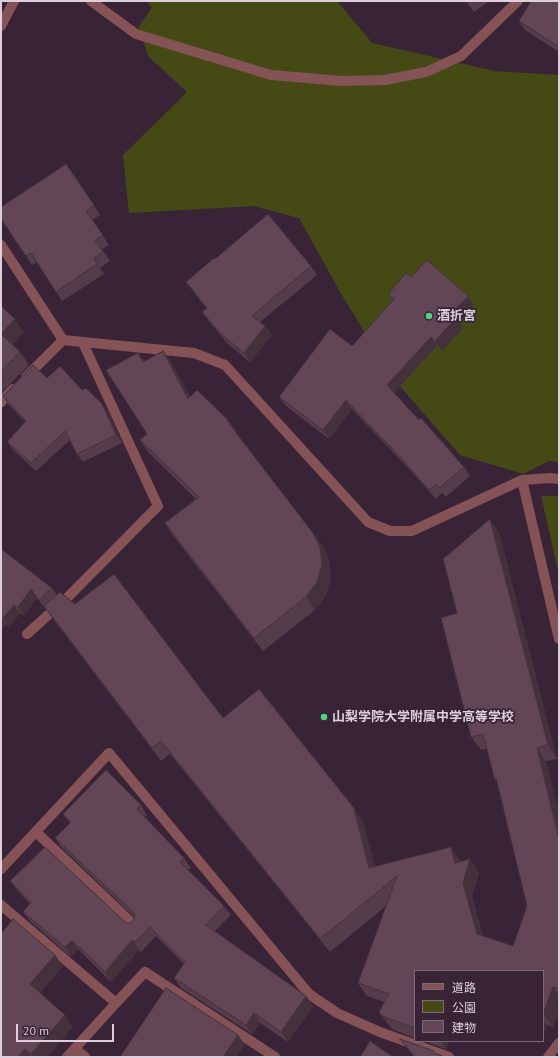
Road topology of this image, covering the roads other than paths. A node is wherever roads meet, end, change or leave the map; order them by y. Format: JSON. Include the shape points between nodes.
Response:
{"nodes":[{"id":1,"x":14,"y":1,"type":"edge"},
{"id":2,"x":91,"y":1,"type":"edge"},
{"id":3,"x":518,"y":1,"type":"edge"},
{"id":4,"x":1,"y":26,"type":"edge"},
{"id":5,"x":1,"y":245,"type":"edge"},
{"id":6,"x":63,"y":340,"type":"junction"},
{"id":7,"x":83,"y":343,"type":"junction"},
{"id":8,"x":1,"y":402,"type":"edge"},
{"id":9,"x":559,"y":479,"type":"edge"},
{"id":10,"x":522,"y":480,"type":"junction"},
{"id":11,"x":27,"y":634,"type":"dead end"},
{"id":12,"x":559,"y":639,"type":"edge"},
{"id":13,"x":36,"y":832,"type":"junction"},
{"id":14,"x":1,"y":869,"type":"edge"},
{"id":15,"x":1,"y":905,"type":"edge"},
{"id":16,"x":135,"y":926,"type":"edge"},
{"id":17,"x":116,"y":1003,"type":"junction"},
{"id":18,"x":559,"y":1043,"type":"edge"},
{"id":19,"x":75,"y":1048,"type":"junction"},
{"id":20,"x":67,"y":1057,"type":"edge"},
{"id":21,"x":85,"y":1057,"type":"edge"},
{"id":22,"x":275,"y":1057,"type":"edge"},
{"id":23,"x":449,"y":1057,"type":"edge"},
{"id":24,"x":548,"y":1057,"type":"edge"}],
"edges":[{"from":1,"to":4,"type":"street"},
{"from":2,"to":3,"type":"street","via":[[136,34],[271,75],[342,81],[385,80],[426,72],[461,56]]},
{"from":5,"to":6,"type":"street"},
{"from":6,"to":7,"type":"street"},
{"from":6,"to":8,"type":"street"},
{"from":7,"to":10,"type":"street","via":[[194,353],[225,365],[368,522],[390,531],[412,531]]},
{"from":7,"to":11,"type":"street","via":[[158,506],[66,599]]},
{"from":9,"to":10,"type":"street"},
{"from":10,"to":12,"type":"street"},
{"from":13,"to":14,"type":"street"},
{"from":13,"to":16,"type":"street"},
{"from":13,"to":23,"type":"street","via":[[109,753],[309,994],[338,1013],[380,1032]]},
{"from":15,"to":17,"type":"street"},
{"from":17,"to":19,"type":"street"},
{"from":17,"to":22,"type":"street","via":[[145,972]]},
{"from":18,"to":24,"type":"street"},
{"from":19,"to":20,"type":"street"},
{"from":19,"to":21,"type":"street"}]}
